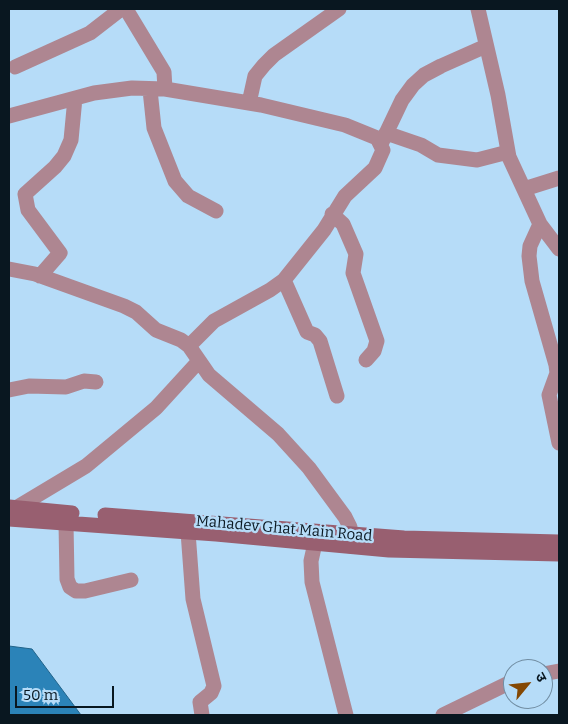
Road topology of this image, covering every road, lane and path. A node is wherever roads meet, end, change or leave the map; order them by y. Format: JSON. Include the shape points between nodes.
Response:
{"nodes":[{"id":1,"x":120,"y":9,"type":"edge"},
{"id":2,"x":126,"y":9,"type":"edge"},
{"id":3,"x":339,"y":9,"type":"edge"},
{"id":4,"x":478,"y":9,"type":"edge"},
{"id":5,"x":486,"y":46,"type":"junction"},
{"id":6,"x":15,"y":67,"type":"dead end"},
{"id":7,"x":150,"y":90,"type":"junction"},
{"id":8,"x":166,"y":90,"type":"junction"},
{"id":9,"x":75,"y":98,"type":"junction"},
{"id":10,"x":249,"y":103,"type":"junction"},
{"id":11,"x":9,"y":116,"type":"edge"},
{"id":12,"x":383,"y":139,"type":"junction"},
{"id":13,"x":508,"y":152,"type":"junction"},
{"id":14,"x":559,"y":178,"type":"edge"},
{"id":15,"x":524,"y":189,"type":"junction"},
{"id":16,"x":216,"y":211,"type":"dead end"},
{"id":17,"x":332,"y":214,"type":"junction"},
{"id":18,"x":540,"y":224,"type":"junction"},
{"id":19,"x":559,"y":249,"type":"edge"},
{"id":20,"x":9,"y":269,"type":"edge"},
{"id":21,"x":40,"y":276,"type":"junction"},
{"id":22,"x":284,"y":280,"type":"junction"},
{"id":23,"x":189,"y":346,"type":"junction"},
{"id":24,"x":366,"y":360,"type":"dead end"},
{"id":25,"x":199,"y":361,"type":"junction"},
{"id":26,"x":96,"y":382,"type":"dead end"},
{"id":27,"x":9,"y":390,"type":"edge"},
{"id":28,"x":337,"y":396,"type":"dead end"},
{"id":29,"x":559,"y":444,"type":"edge"},
{"id":30,"x":11,"y":512,"type":"edge"},
{"id":31,"x":66,"y":523,"type":"junction"},
{"id":32,"x":188,"y":532,"type":"junction"},
{"id":33,"x":350,"y":540,"type":"junction"},
{"id":34,"x":559,"y":542,"type":"edge"},
{"id":35,"x":315,"y":543,"type":"junction"},
{"id":36,"x":559,"y":554,"type":"edge"},
{"id":37,"x":130,"y":580,"type":"dead end"},
{"id":38,"x":503,"y":686,"type":"edge"},
{"id":39,"x":202,"y":715,"type":"edge"},
{"id":40,"x":346,"y":715,"type":"edge"},
{"id":41,"x":443,"y":715,"type":"edge"}],
"edges":[{"from":1,"to":6,"type":"street","via":[[90,33]]},
{"from":2,"to":8,"type":"street","via":[[164,72]]},
{"from":3,"to":10,"type":"street","via":[[264,65],[255,76]]},
{"from":4,"to":5,"type":"street"},
{"from":5,"to":12,"type":"street","via":[[441,66],[412,85]]},
{"from":5,"to":13,"type":"street"},
{"from":7,"to":8,"type":"street"},
{"from":7,"to":9,"type":"street","via":[[122,90]]},
{"from":7,"to":16,"type":"street","via":[[154,128],[175,181],[188,196]]},
{"from":8,"to":10,"type":"street"},
{"from":9,"to":11,"type":"street"},
{"from":9,"to":21,"type":"street","via":[[71,140],[64,156],[25,194],[28,210],[60,253]]},
{"from":10,"to":12,"type":"street","via":[[345,125]]},
{"from":12,"to":13,"type":"street","via":[[421,145],[438,155],[477,160]]},
{"from":12,"to":17,"type":"street","via":[[382,156],[375,168],[345,196]]},
{"from":13,"to":15,"type":"street"},
{"from":14,"to":15,"type":"street"},
{"from":15,"to":18,"type":"street"},
{"from":17,"to":22,"type":"street","via":[[324,230]]},
{"from":17,"to":24,"type":"street","via":[[343,224],[356,254],[354,274],[377,341]]},
{"from":18,"to":19,"type":"street"},
{"from":18,"to":29,"type":"street","via":[[529,256],[532,281],[556,365],[557,373],[549,395]]},
{"from":20,"to":21,"type":"street"},
{"from":21,"to":23,"type":"street","via":[[124,306],[156,330]]},
{"from":22,"to":23,"type":"street","via":[[214,321]]},
{"from":22,"to":28,"type":"street","via":[[307,332],[320,341]]},
{"from":23,"to":25,"type":"street"},
{"from":25,"to":30,"type":"street","via":[[156,408],[86,466]]},
{"from":25,"to":33,"type":"street","via":[[220,385],[278,434],[309,468],[345,517]]},
{"from":26,"to":27,"type":"street"},
{"from":30,"to":31,"type":"street"},
{"from":30,"to":33,"type":"street","name":"Mahadev Ghat Main Road"},
{"from":31,"to":32,"type":"street"},
{"from":31,"to":37,"type":"street","via":[[70,587],[85,591]]},
{"from":32,"to":35,"type":"street"},
{"from":32,"to":39,"type":"street","via":[[193,599],[214,686],[211,694],[200,702]]},
{"from":33,"to":34,"type":"street","name":"Mahadev Ghat Main Road","via":[[404,538]]},
{"from":33,"to":35,"type":"street"},
{"from":33,"to":36,"type":"street","via":[[389,550]]},
{"from":35,"to":40,"type":"street","via":[[312,582]]},
{"from":38,"to":41,"type":"street"}]}
